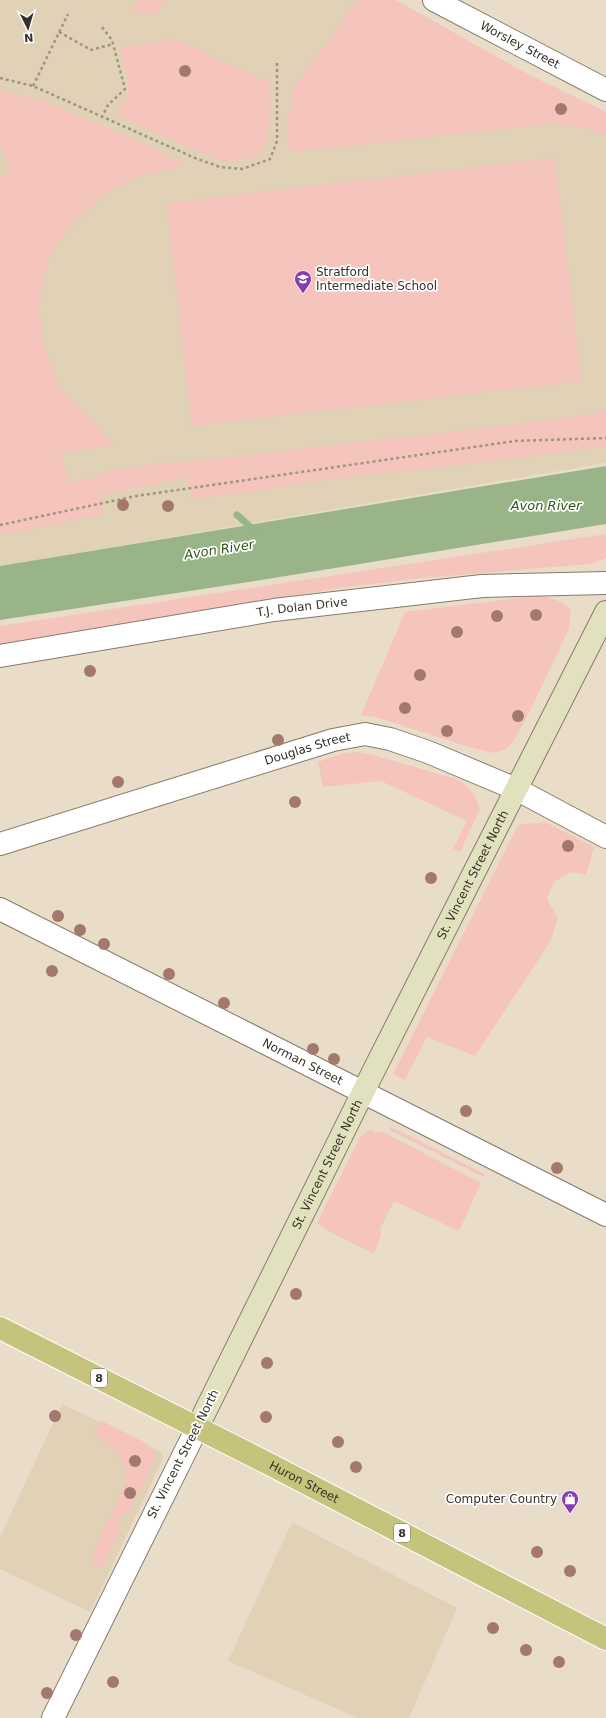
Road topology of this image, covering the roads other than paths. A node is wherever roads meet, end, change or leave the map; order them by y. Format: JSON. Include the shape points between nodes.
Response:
{"nodes":[{"id":1,"x":434,"y":0,"type":"edge"},
{"id":2,"x":606,"y":90,"type":"edge"},
{"id":3,"x":606,"y":583,"type":"edge"},
{"id":4,"x":606,"y":612,"type":"edge"},
{"id":5,"x":0,"y":656,"type":"edge"},
{"id":6,"x":516,"y":789,"type":"junction"},
{"id":7,"x":606,"y":837,"type":"edge"},
{"id":8,"x":0,"y":844,"type":"edge"},
{"id":9,"x":0,"y":909,"type":"edge"},
{"id":10,"x":363,"y":1092,"type":"junction"},
{"id":11,"x":606,"y":1215,"type":"edge"},
{"id":12,"x":0,"y":1328,"type":"edge"},
{"id":13,"x":197,"y":1428,"type":"junction"},
{"id":14,"x":606,"y":1639,"type":"edge"},
{"id":15,"x":53,"y":1718,"type":"edge"}],
"edges":[{"from":1,"to":2,"type":"street","name":"Worsley Street"},
{"from":3,"to":5,"type":"street","name":"T.J. Dolan Drive","via":[[482,586],[296,607]]},
{"from":4,"to":6,"type":"street","name":"St. Vincent Street North"},
{"from":6,"to":7,"type":"street","name":"Douglas Street"},
{"from":6,"to":8,"type":"street","name":"Douglas Street","via":[[428,752],[390,739],[365,734],[333,740]]},
{"from":6,"to":10,"type":"street","name":"St. Vincent Street North"},
{"from":9,"to":10,"type":"street","name":"Norman Street"},
{"from":10,"to":11,"type":"street","name":"Norman Street"},
{"from":10,"to":13,"type":"street","name":"St. Vincent Street North"},
{"from":12,"to":13,"type":"main road","name":"Huron Street","number":"8"},
{"from":13,"to":14,"type":"main road","name":"Huron Street","number":"8"},
{"from":13,"to":15,"type":"street","name":"St. Vincent Street North"}]}
